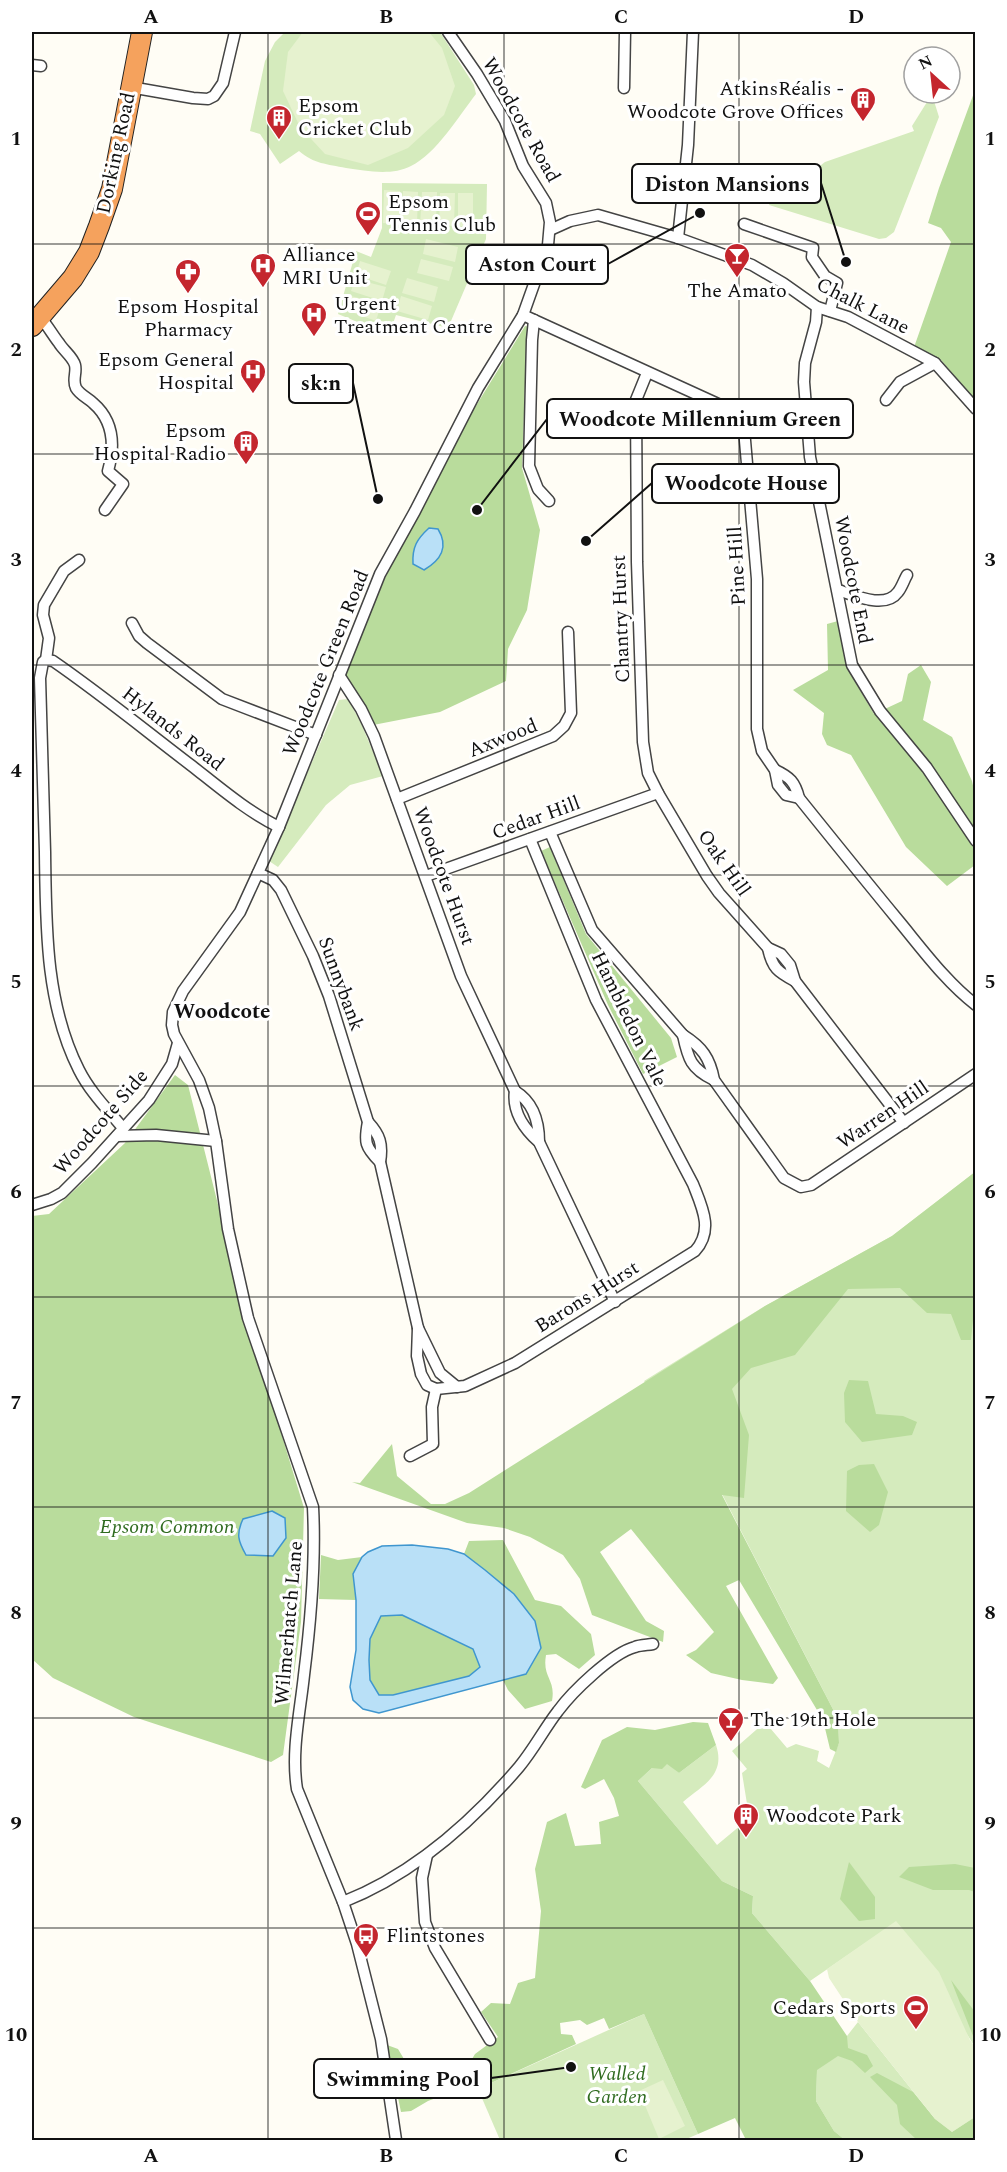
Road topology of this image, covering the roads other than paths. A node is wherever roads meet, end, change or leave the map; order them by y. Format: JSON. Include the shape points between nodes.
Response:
{"nodes":[{"id":1,"x":142,"y":32,"type":"edge"},
{"id":2,"x":235,"y":32,"type":"edge"},
{"id":3,"x":448,"y":32,"type":"edge"},
{"id":4,"x":625,"y":32,"type":"edge"},
{"id":5,"x":693,"y":32,"type":"edge"},
{"id":6,"x":130,"y":87,"type":"junction"},
{"id":7,"x":624,"y":88,"type":"dead end"},
{"id":8,"x":744,"y":224,"type":"dead end"},
{"id":9,"x":550,"y":230,"type":"junction"},
{"id":10,"x":678,"y":238,"type":"junction"},
{"id":11,"x":817,"y":307,"type":"junction"},
{"id":12,"x":830,"y":311,"type":"junction"},
{"id":13,"x":523,"y":315,"type":"junction"},
{"id":14,"x":534,"y":320,"type":"junction"},
{"id":15,"x":36,"y":321,"type":"edge"},
{"id":16,"x":934,"y":363,"type":"junction"},
{"id":17,"x":647,"y":373,"type":"junction"},
{"id":18,"x":886,"y":400,"type":"dead end"},
{"id":19,"x":975,"y":409,"type":"edge"},
{"id":20,"x":549,"y":501,"type":"dead end"},
{"id":21,"x":105,"y":510,"type":"dead end"},
{"id":22,"x":79,"y":560,"type":"dead end"},
{"id":23,"x":907,"y":575,"type":"dead end"},
{"id":24,"x":838,"y":590,"type":"junction"},
{"id":25,"x":132,"y":623,"type":"dead end"},
{"id":26,"x":568,"y":632,"type":"dead end"},
{"id":27,"x":46,"y":660,"type":"junction"},
{"id":28,"x":339,"y":675,"type":"junction"},
{"id":29,"x":316,"y":735,"type":"junction"},
{"id":30,"x":658,"y":793,"type":"junction"},
{"id":31,"x":397,"y":799,"type":"junction"},
{"id":32,"x":279,"y":827,"type":"junction"},
{"id":33,"x":550,"y":832,"type":"junction"},
{"id":34,"x":530,"y":839,"type":"junction"},
{"id":35,"x":975,"y":841,"type":"edge"},
{"id":36,"x":258,"y":873,"type":"junction"},
{"id":37,"x":426,"y":876,"type":"junction"},
{"id":38,"x":975,"y":1005,"type":"edge"},
{"id":39,"x":683,"y":1035,"type":"junction"},
{"id":40,"x":178,"y":1043,"type":"junction"},
{"id":41,"x":975,"y":1074,"type":"edge"},
{"id":42,"x":714,"y":1080,"type":"junction"},
{"id":43,"x":904,"y":1123,"type":"junction"},
{"id":44,"x":120,"y":1132,"type":"junction"},
{"id":45,"x":216,"y":1141,"type":"junction"},
{"id":46,"x":32,"y":1205,"type":"edge"},
{"id":47,"x":703,"y":1210,"type":"joint"},
{"id":48,"x":615,"y":1302,"type":"junction"},
{"id":49,"x":418,"y":1328,"type":"junction"},
{"id":50,"x":457,"y":1387,"type":"junction"},
{"id":51,"x":436,"y":1389,"type":"junction"},
{"id":52,"x":410,"y":1456,"type":"dead end"},
{"id":53,"x":653,"y":1644,"type":"dead end"},
{"id":54,"x":427,"y":1855,"type":"junction"},
{"id":55,"x":343,"y":1902,"type":"junction"},
{"id":56,"x":490,"y":2040,"type":"dead end"},
{"id":57,"x":396,"y":2140,"type":"edge"}],
"edges":[{"from":1,"to":6,"type":"highway","name":"Dorking Road"},
{"from":2,"to":6,"type":"street","via":[[224,83],[214,96],[194,98]]},
{"from":3,"to":9,"type":"street","name":"Woodcote Road","via":[[505,121],[523,166],[546,203]]},
{"from":4,"to":7,"type":"street"},
{"from":5,"to":10,"type":"street","via":[[688,145]]},
{"from":6,"to":15,"type":"highway","name":"Dorking Road","via":[[112,189],[92,244],[73,278]]},
{"from":8,"to":12,"type":"street","via":[[813,248],[812,257],[825,276],[837,283]]},
{"from":9,"to":10,"type":"street","name":"Chalk Lane","via":[[598,215]]},
{"from":9,"to":13,"type":"street","name":"Woodcote Green Road"},
{"from":10,"to":11,"type":"street","name":"Chalk Lane","via":[[752,265]]},
{"from":11,"to":12,"type":"street","name":"Chalk Lane"},
{"from":11,"to":24,"type":"street","name":"Woodcote End","via":[[805,363],[808,436]]},
{"from":12,"to":16,"type":"street","name":"Chalk Lane"},
{"from":13,"to":14,"type":"street","name":"Pine Hill"},
{"from":13,"to":28,"type":"street","name":"Woodcote Green Road","via":[[478,388],[380,574]]},
{"from":14,"to":17,"type":"street","name":"Pine Hill"},
{"from":14,"to":20,"type":"street","via":[[529,466],[538,489]]},
{"from":15,"to":21,"type":"street","via":[[51,329],[75,364],[77,390],[98,407],[110,428],[112,452],[108,471],[123,484]]},
{"from":16,"to":18,"type":"street","via":[[900,382]]},
{"from":16,"to":19,"type":"street","name":"Chalk Lane"},
{"from":17,"to":30,"type":"street","name":"Chantry Hurst","via":[[636,400],[637,562],[644,742],[648,773]]},
{"from":17,"to":38,"type":"street","name":"Pine Hill","via":[[729,409],[744,429],[757,579],[757,729],[762,751],[775,770],[789,777],[798,798],[924,952]]},
{"from":22,"to":27,"type":"street","via":[[64,571],[44,605],[49,638]]},
{"from":23,"to":24,"type":"street","via":[[898,593],[885,600]]},
{"from":24,"to":35,"type":"street","name":"Woodcote End","via":[[852,665],[880,711],[927,768]]},
{"from":25,"to":29,"type":"street","via":[[147,643],[222,699]]},
{"from":26,"to":31,"type":"street","name":"Axwood","via":[[571,713],[554,736]]},
{"from":27,"to":32,"type":"street","name":"Hylands Road","via":[[90,687],[264,820]]},
{"from":27,"to":44,"type":"street","via":[[40,678],[50,969],[61,1021],[78,1068]]},
{"from":28,"to":29,"type":"street","name":"Woodcote Green Road"},
{"from":28,"to":31,"type":"street","name":"Woodcote Hurst","via":[[374,736]]},
{"from":29,"to":32,"type":"street","name":"Woodcote Green Road"},
{"from":30,"to":33,"type":"street","name":"Cedar Hill"},
{"from":30,"to":43,"type":"street","name":"Oak Hill","via":[[719,893],[768,948],[790,964],[795,981]]},
{"from":31,"to":37,"type":"street","name":"Woodcote Hurst"},
{"from":32,"to":36,"type":"street","name":"Woodcote Green Road"},
{"from":33,"to":34,"type":"street","name":"Cedar Hill"},
{"from":33,"to":39,"type":"street","via":[[592,930]]},
{"from":34,"to":37,"type":"street","name":"Cedar Hill"},
{"from":34,"to":47,"type":"street","name":"Hambledon Vale","via":[[596,1000],[683,1163]]},
{"from":36,"to":40,"type":"street","name":"Woodcote Green Road","via":[[240,912],[179,999],[172,1024]]},
{"from":36,"to":49,"type":"street","name":"Sunnybank","via":[[273,880],[281,890],[313,956],[335,1015],[368,1122],[368,1150],[380,1161]]},
{"from":37,"to":48,"type":"street","name":"Woodcote Hurst","via":[[462,976],[515,1091],[528,1101],[539,1125],[539,1142]]},
{"from":39,"to":42,"type":"street","via":[[697,1043],[711,1064]]},
{"from":39,"to":42,"type":"street","via":[[687,1057],[698,1072]]},
{"from":40,"to":44,"type":"street","name":"Woodcote Side","via":[[163,1080]]},
{"from":40,"to":45,"type":"street","name":"Wilmerhatch Lane","via":[[199,1080]]},
{"from":41,"to":43,"type":"street","name":"Warren Hill"},
{"from":42,"to":43,"type":"street","name":"Warren Hill","via":[[784,1178],[801,1187],[811,1185]]},
{"from":44,"to":45,"type":"street"},
{"from":44,"to":46,"type":"street","name":"Woodcote Side","via":[[62,1193]]},
{"from":45,"to":55,"type":"street","name":"Wilmerhatch Lane","via":[[228,1229],[248,1318],[313,1507],[313,1600],[295,1748],[295,1778]]},
{"from":47,"to":48,"type":"street","name":"Barons Hurst","via":[[705,1232],[695,1251]]},
{"from":48,"to":50,"type":"street","name":"Barons Hurst","via":[[515,1363]]},
{"from":49,"to":50,"type":"street","name":"Sunnybank","via":[[440,1373]]},
{"from":49,"to":51,"type":"street","name":"Sunnybank","via":[[421,1374]]},
{"from":50,"to":51,"type":"street"},
{"from":51,"to":52,"type":"street","via":[[432,1407],[433,1444]]},
{"from":53,"to":54,"type":"street","via":[[633,1647],[580,1685],[518,1767]]},
{"from":54,"to":55,"type":"street","via":[[384,1883]]},
{"from":54,"to":56,"type":"street","via":[[422,1878],[425,1922],[435,1948]]},
{"from":55,"to":57,"type":"street","name":"Wilmerhatch Lane","via":[[381,2039]]}]}
